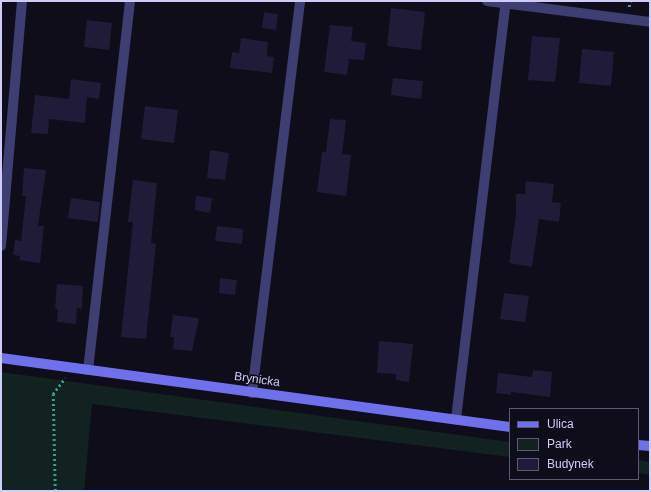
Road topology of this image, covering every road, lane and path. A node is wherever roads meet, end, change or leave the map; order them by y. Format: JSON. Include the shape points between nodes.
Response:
{"nodes":[{"id":1,"x":22,"y":1,"type":"edge"},
{"id":2,"x":130,"y":1,"type":"edge"},
{"id":3,"x":300,"y":1,"type":"edge"},
{"id":4,"x":487,"y":1,"type":"edge"},
{"id":5,"x":506,"y":2,"type":"edge"},
{"id":6,"x":650,"y":22,"type":"edge"},
{"id":7,"x":1,"y":246,"type":"edge"},
{"id":8,"x":1,"y":358,"type":"edge"},
{"id":9,"x":72,"y":368,"type":"junction"},
{"id":10,"x":88,"y":370,"type":"junction"},
{"id":11,"x":252,"y":393,"type":"junction"},
{"id":12,"x":456,"y":419,"type":"junction"},
{"id":13,"x":509,"y":427,"type":"edge"},
{"id":14,"x":639,"y":444,"type":"edge"},
{"id":15,"x":650,"y":446,"type":"edge"},
{"id":16,"x":55,"y":491,"type":"edge"}],
"edges":[{"from":1,"to":7,"type":"street"},
{"from":2,"to":10,"type":"street"},
{"from":3,"to":11,"type":"street"},
{"from":4,"to":5,"type":"street"},
{"from":5,"to":6,"type":"street"},
{"from":5,"to":12,"type":"street"},
{"from":8,"to":9,"type":"street","name":"Brynicka"},
{"from":9,"to":10,"type":"street","name":"Brynicka"},
{"from":9,"to":16,"type":"path","via":[[53,394]]},
{"from":10,"to":11,"type":"street","name":"Brynicka"},
{"from":11,"to":12,"type":"street","name":"Brynicka"},
{"from":12,"to":13,"type":"street","name":"Brynicka"},
{"from":14,"to":15,"type":"street"}]}
